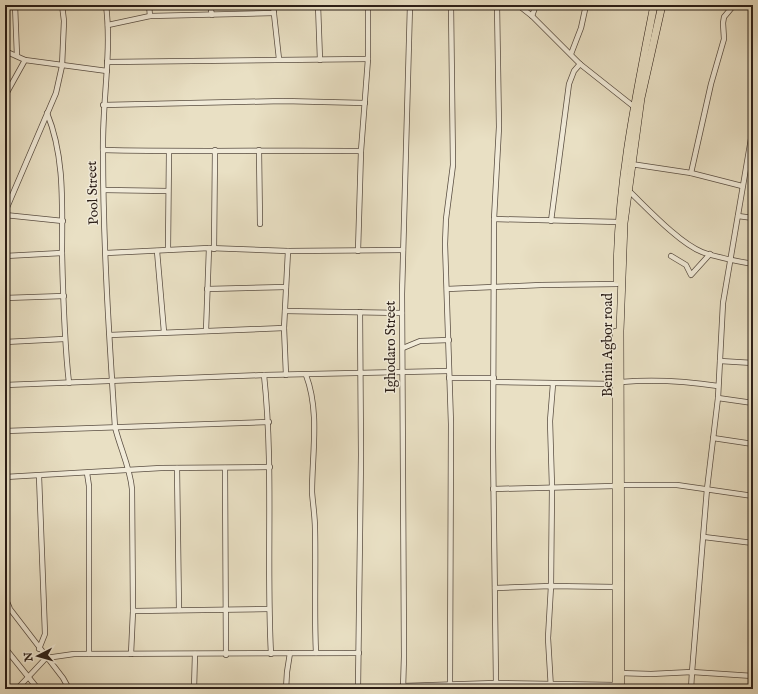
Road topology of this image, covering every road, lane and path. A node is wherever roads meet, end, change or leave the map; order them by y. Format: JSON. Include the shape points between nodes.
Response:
{"nodes":[{"id":1,"x":15,"y":5,"type":"edge"},
{"id":2,"x":62,"y":5,"type":"edge"},
{"id":3,"x":106,"y":5,"type":"edge"},
{"id":4,"x":149,"y":5,"type":"edge"},
{"id":5,"x":210,"y":5,"type":"edge"},
{"id":6,"x":273,"y":5,"type":"edge"},
{"id":7,"x":318,"y":5,"type":"edge"},
{"id":8,"x":368,"y":5,"type":"edge"},
{"id":9,"x":410,"y":5,"type":"edge"},
{"id":10,"x":451,"y":5,"type":"edge"},
{"id":11,"x":497,"y":5,"type":"edge"},
{"id":12,"x":518,"y":5,"type":"edge"},
{"id":13,"x":536,"y":5,"type":"edge"},
{"id":14,"x":586,"y":5,"type":"edge"},
{"id":15,"x":654,"y":5,"type":"edge"},
{"id":16,"x":662,"y":5,"type":"edge"},
{"id":17,"x":734,"y":5,"type":"edge"},
{"id":18,"x":274,"y":13,"type":"junction"},
{"id":19,"x":212,"y":15,"type":"junction"},
{"id":20,"x":150,"y":16,"type":"junction"},
{"id":21,"x":532,"y":16,"type":"junction"},
{"id":22,"x":108,"y":25,"type":"junction"},
{"id":23,"x":5,"y":51,"type":"edge"},
{"id":24,"x":571,"y":54,"type":"junction"},
{"id":25,"x":17,"y":56,"type":"junction"},
{"id":26,"x":279,"y":59,"type":"junction"},
{"id":27,"x":368,"y":59,"type":"junction"},
{"id":28,"x":25,"y":60,"type":"junction"},
{"id":29,"x":320,"y":60,"type":"junction"},
{"id":30,"x":108,"y":62,"type":"junction"},
{"id":31,"x":580,"y":64,"type":"junction"},
{"id":32,"x":62,"y":66,"type":"junction"},
{"id":33,"x":107,"y":71,"type":"junction"},
{"id":34,"x":5,"y":96,"type":"edge"},
{"id":35,"x":365,"y":103,"type":"junction"},
{"id":36,"x":103,"y":105,"type":"junction"},
{"id":37,"x":633,"y":106,"type":"junction"},
{"id":38,"x":47,"y":113,"type":"junction"},
{"id":39,"x":753,"y":127,"type":"edge"},
{"id":40,"x":103,"y":150,"type":"junction"},
{"id":41,"x":215,"y":150,"type":"junction"},
{"id":42,"x":259,"y":150,"type":"junction"},
{"id":43,"x":362,"y":151,"type":"junction"},
{"id":44,"x":169,"y":152,"type":"junction"},
{"id":45,"x":631,"y":164,"type":"junction"},
{"id":46,"x":691,"y":173,"type":"junction"},
{"id":47,"x":742,"y":186,"type":"junction"},
{"id":48,"x":104,"y":190,"type":"junction"},
{"id":49,"x":628,"y":190,"type":"junction"},
{"id":50,"x":168,"y":191,"type":"junction"},
{"id":51,"x":5,"y":214,"type":"edge"},
{"id":52,"x":738,"y":216,"type":"junction"},
{"id":53,"x":753,"y":218,"type":"edge"},
{"id":54,"x":494,"y":219,"type":"junction"},
{"id":55,"x":63,"y":221,"type":"junction"},
{"id":56,"x":551,"y":221,"type":"junction"},
{"id":57,"x":619,"y":222,"type":"junction"},
{"id":58,"x":260,"y":224,"type":"dead end"},
{"id":59,"x":212,"y":248,"type":"junction"},
{"id":60,"x":168,"y":249,"type":"junction"},
{"id":61,"x":403,"y":250,"type":"junction"},
{"id":62,"x":157,"y":251,"type":"junction"},
{"id":63,"x":288,"y":251,"type":"junction"},
{"id":64,"x":358,"y":251,"type":"junction"},
{"id":65,"x":62,"y":253,"type":"junction"},
{"id":66,"x":106,"y":253,"type":"junction"},
{"id":67,"x":710,"y":254,"type":"junction"},
{"id":68,"x":5,"y":256,"type":"edge"},
{"id":69,"x":671,"y":256,"type":"dead end"},
{"id":70,"x":730,"y":260,"type":"junction"},
{"id":71,"x":753,"y":264,"type":"edge"},
{"id":72,"x":617,"y":284,"type":"junction"},
{"id":73,"x":286,"y":287,"type":"junction"},
{"id":74,"x":494,"y":288,"type":"junction"},
{"id":75,"x":208,"y":289,"type":"junction"},
{"id":76,"x":447,"y":289,"type":"junction"},
{"id":77,"x":64,"y":296,"type":"junction"},
{"id":78,"x":5,"y":298,"type":"edge"},
{"id":79,"x":285,"y":311,"type":"junction"},
{"id":80,"x":360,"y":312,"type":"junction"},
{"id":81,"x":402,"y":313,"type":"junction"},
{"id":82,"x":284,"y":328,"type":"junction"},
{"id":83,"x":206,"y":331,"type":"junction"},
{"id":84,"x":164,"y":332,"type":"junction"},
{"id":85,"x":110,"y":335,"type":"junction"},
{"id":86,"x":64,"y":339,"type":"junction"},
{"id":87,"x":449,"y":340,"type":"junction"},
{"id":88,"x":5,"y":342,"type":"edge"},
{"id":89,"x":403,"y":348,"type":"junction"},
{"id":90,"x":720,"y":361,"type":"junction"},
{"id":91,"x":753,"y":363,"type":"edge"},
{"id":92,"x":448,"y":371,"type":"junction"},
{"id":93,"x":402,"y":373,"type":"junction"},
{"id":94,"x":360,"y":374,"type":"junction"},
{"id":95,"x":264,"y":375,"type":"junction"},
{"id":96,"x":286,"y":375,"type":"junction"},
{"id":97,"x":306,"y":375,"type":"junction"},
{"id":98,"x":449,"y":378,"type":"junction"},
{"id":99,"x":112,"y":380,"type":"junction"},
{"id":100,"x":494,"y":380,"type":"junction"},
{"id":101,"x":69,"y":383,"type":"junction"},
{"id":102,"x":618,"y":383,"type":"junction"},
{"id":103,"x":553,"y":384,"type":"junction"},
{"id":104,"x":5,"y":385,"type":"edge"},
{"id":105,"x":718,"y":386,"type":"junction"},
{"id":106,"x":718,"y":398,"type":"junction"},
{"id":107,"x":753,"y":403,"type":"edge"},
{"id":108,"x":269,"y":422,"type":"junction"},
{"id":109,"x":115,"y":427,"type":"junction"},
{"id":110,"x":5,"y":431,"type":"edge"},
{"id":111,"x":713,"y":438,"type":"junction"},
{"id":112,"x":753,"y":444,"type":"edge"},
{"id":113,"x":270,"y":467,"type":"junction"},
{"id":114,"x":177,"y":468,"type":"junction"},
{"id":115,"x":225,"y":468,"type":"junction"},
{"id":116,"x":130,"y":471,"type":"junction"},
{"id":117,"x":87,"y":473,"type":"junction"},
{"id":118,"x":39,"y":476,"type":"junction"},
{"id":119,"x":5,"y":477,"type":"edge"},
{"id":120,"x":618,"y":486,"type":"junction"},
{"id":121,"x":552,"y":487,"type":"junction"},
{"id":122,"x":493,"y":489,"type":"junction"},
{"id":123,"x":707,"y":489,"type":"junction"},
{"id":124,"x":753,"y":496,"type":"edge"},
{"id":125,"x":704,"y":537,"type":"junction"},
{"id":126,"x":753,"y":543,"type":"edge"},
{"id":127,"x":551,"y":586,"type":"junction"},
{"id":128,"x":616,"y":587,"type":"junction"},
{"id":129,"x":495,"y":588,"type":"junction"},
{"id":130,"x":5,"y":597,"type":"edge"},
{"id":131,"x":226,"y":609,"type":"junction"},
{"id":132,"x":269,"y":609,"type":"junction"},
{"id":133,"x":179,"y":610,"type":"junction"},
{"id":134,"x":134,"y":611,"type":"junction"},
{"id":135,"x":5,"y":648,"type":"edge"},
{"id":136,"x":39,"y":650,"type":"junction"},
{"id":137,"x":316,"y":653,"type":"junction"},
{"id":138,"x":359,"y":653,"type":"junction"},
{"id":139,"x":89,"y":654,"type":"junction"},
{"id":140,"x":131,"y":654,"type":"junction"},
{"id":141,"x":195,"y":654,"type":"junction"},
{"id":142,"x":271,"y":654,"type":"junction"},
{"id":143,"x":290,"y":654,"type":"junction"},
{"id":144,"x":226,"y":655,"type":"junction"},
{"id":145,"x":46,"y":658,"type":"junction"},
{"id":146,"x":692,"y":672,"type":"junction"},
{"id":147,"x":618,"y":673,"type":"junction"},
{"id":148,"x":753,"y":676,"type":"edge"},
{"id":149,"x":30,"y":677,"type":"junction"},
{"id":150,"x":496,"y":683,"type":"junction"},
{"id":151,"x":508,"y":683,"type":"junction"},
{"id":152,"x":450,"y":684,"type":"junction"},
{"id":153,"x":403,"y":687,"type":"edge"},
{"id":154,"x":467,"y":687,"type":"edge"},
{"id":155,"x":551,"y":687,"type":"edge"},
{"id":156,"x":617,"y":688,"type":"edge"},
{"id":157,"x":17,"y":689,"type":"edge"},
{"id":158,"x":38,"y":689,"type":"edge"},
{"id":159,"x":69,"y":689,"type":"edge"},
{"id":160,"x":194,"y":689,"type":"edge"},
{"id":161,"x":286,"y":689,"type":"edge"},
{"id":162,"x":358,"y":689,"type":"edge"},
{"id":163,"x":508,"y":689,"type":"edge"},
{"id":164,"x":691,"y":689,"type":"edge"}],
"edges":[{"from":1,"to":25,"type":"street"},
{"from":2,"to":32,"type":"street"},
{"from":3,"to":22,"type":"street","name":"Pool Street"},
{"from":4,"to":20,"type":"street"},
{"from":5,"to":19,"type":"street"},
{"from":6,"to":18,"type":"street"},
{"from":7,"to":29,"type":"street"},
{"from":8,"to":27,"type":"street"},
{"from":9,"to":61,"type":"street","name":"Ighodaro Street"},
{"from":10,"to":76,"type":"street","via":[[453,165],[446,219]]},
{"from":11,"to":54,"type":"street","via":[[499,127]]},
{"from":12,"to":21,"type":"street"},
{"from":13,"to":21,"type":"street"},
{"from":14,"to":24,"type":"street"},
{"from":15,"to":37,"type":"highway","name":"Benin Agbor road"},
{"from":16,"to":45,"type":"highway","name":"Benin Agbor road","via":[[641,98]]},
{"from":17,"to":46,"type":"street","via":[[724,17],[724,39]]},
{"from":18,"to":19,"type":"street"},
{"from":18,"to":26,"type":"street"},
{"from":19,"to":20,"type":"street"},
{"from":20,"to":22,"type":"street"},
{"from":21,"to":24,"type":"street"},
{"from":22,"to":30,"type":"street","name":"Pool Street"},
{"from":23,"to":25,"type":"street"},
{"from":24,"to":31,"type":"street"},
{"from":25,"to":28,"type":"street"},
{"from":26,"to":29,"type":"street"},
{"from":26,"to":30,"type":"street"},
{"from":27,"to":29,"type":"street"},
{"from":27,"to":35,"type":"street"},
{"from":28,"to":32,"type":"street"},
{"from":28,"to":34,"type":"street"},
{"from":30,"to":33,"type":"street","name":"Pool Street"},
{"from":31,"to":37,"type":"street"},
{"from":31,"to":56,"type":"street","via":[[569,84]]},
{"from":32,"to":33,"type":"street"},
{"from":32,"to":38,"type":"street","via":[[56,93]]},
{"from":33,"to":36,"type":"street","name":"Pool Street"},
{"from":35,"to":36,"type":"street","via":[[283,101]]},
{"from":35,"to":43,"type":"street"},
{"from":36,"to":40,"type":"street","name":"Pool Street"},
{"from":37,"to":57,"type":"highway","name":"Benin Agbor road"},
{"from":38,"to":51,"type":"street"},
{"from":38,"to":55,"type":"street","via":[[60,163]]},
{"from":39,"to":47,"type":"street"},
{"from":40,"to":44,"type":"street"},
{"from":40,"to":48,"type":"street","name":"Pool Street"},
{"from":41,"to":42,"type":"street"},
{"from":41,"to":44,"type":"street"},
{"from":41,"to":59,"type":"street"},
{"from":42,"to":43,"type":"street"},
{"from":42,"to":58,"type":"street"},
{"from":43,"to":64,"type":"street"},
{"from":44,"to":50,"type":"street"},
{"from":45,"to":46,"type":"street"},
{"from":45,"to":49,"type":"highway","name":"Benin Agbor road"},
{"from":46,"to":47,"type":"street"},
{"from":47,"to":52,"type":"street"},
{"from":48,"to":50,"type":"street"},
{"from":48,"to":66,"type":"street","name":"Pool Street"},
{"from":49,"to":67,"type":"street","via":[[679,237],[700,251]]},
{"from":49,"to":102,"type":"highway","name":"Benin Agbor road","via":[[624,223]]},
{"from":50,"to":60,"type":"street"},
{"from":51,"to":55,"type":"street"},
{"from":52,"to":53,"type":"street"},
{"from":52,"to":70,"type":"street"},
{"from":54,"to":56,"type":"street"},
{"from":54,"to":74,"type":"street"},
{"from":55,"to":65,"type":"street"},
{"from":56,"to":57,"type":"street"},
{"from":57,"to":72,"type":"highway","name":"Benin Agbor road"},
{"from":59,"to":60,"type":"street"},
{"from":59,"to":63,"type":"street"},
{"from":59,"to":75,"type":"street"},
{"from":60,"to":62,"type":"street"},
{"from":61,"to":64,"type":"street"},
{"from":61,"to":81,"type":"street","name":"Ighodaro Street"},
{"from":62,"to":66,"type":"street"},
{"from":62,"to":84,"type":"street"},
{"from":63,"to":64,"type":"street"},
{"from":63,"to":73,"type":"street"},
{"from":65,"to":68,"type":"street"},
{"from":65,"to":77,"type":"street"},
{"from":66,"to":85,"type":"street","name":"Pool Street"},
{"from":67,"to":69,"type":"street","via":[[692,275],[686,265]]},
{"from":67,"to":70,"type":"street"},
{"from":70,"to":71,"type":"street"},
{"from":70,"to":90,"type":"street","via":[[723,303]]},
{"from":72,"to":74,"type":"street"},
{"from":72,"to":102,"type":"highway","name":"Benin Agbor road"},
{"from":73,"to":75,"type":"street"},
{"from":73,"to":79,"type":"street"},
{"from":74,"to":76,"type":"street"},
{"from":74,"to":100,"type":"street"},
{"from":75,"to":83,"type":"street"},
{"from":76,"to":87,"type":"street"},
{"from":77,"to":78,"type":"street"},
{"from":77,"to":86,"type":"street"},
{"from":79,"to":80,"type":"street"},
{"from":79,"to":82,"type":"street"},
{"from":80,"to":81,"type":"street"},
{"from":80,"to":94,"type":"street"},
{"from":81,"to":89,"type":"street","name":"Ighodaro Street"},
{"from":82,"to":83,"type":"street"},
{"from":82,"to":96,"type":"street"},
{"from":83,"to":84,"type":"street"},
{"from":84,"to":85,"type":"street"},
{"from":85,"to":99,"type":"street","name":"Pool Street"},
{"from":86,"to":88,"type":"street"},
{"from":86,"to":101,"type":"street"},
{"from":87,"to":89,"type":"street","via":[[420,341]]},
{"from":87,"to":92,"type":"street"},
{"from":89,"to":93,"type":"street","name":"Ighodaro Street"},
{"from":90,"to":91,"type":"street"},
{"from":90,"to":105,"type":"street"},
{"from":92,"to":93,"type":"street"},
{"from":92,"to":98,"type":"street"},
{"from":93,"to":94,"type":"street"},
{"from":93,"to":153,"type":"street","name":"Ighodaro Street"},
{"from":94,"to":97,"type":"street"},
{"from":94,"to":138,"type":"street"},
{"from":95,"to":96,"type":"street"},
{"from":95,"to":99,"type":"street"},
{"from":95,"to":108,"type":"street"},
{"from":96,"to":97,"type":"street"},
{"from":97,"to":137,"type":"street","via":[[312,399],[315,436],[312,492],[315,528]]},
{"from":98,"to":100,"type":"street"},
{"from":98,"to":152,"type":"street"},
{"from":99,"to":101,"type":"street"},
{"from":99,"to":109,"type":"street","name":"Pool Street"},
{"from":100,"to":103,"type":"street"},
{"from":100,"to":122,"type":"street"},
{"from":101,"to":104,"type":"street"},
{"from":102,"to":103,"type":"street"},
{"from":102,"to":105,"type":"street","via":[[640,380],[686,381]]},
{"from":102,"to":120,"type":"highway","name":"Benin Agbor road"},
{"from":103,"to":121,"type":"street","via":[[550,421]]},
{"from":105,"to":106,"type":"street"},
{"from":106,"to":107,"type":"street"},
{"from":106,"to":111,"type":"street"},
{"from":108,"to":109,"type":"street"},
{"from":108,"to":113,"type":"street"},
{"from":109,"to":110,"type":"street"},
{"from":109,"to":116,"type":"street","name":"Pool Street"},
{"from":111,"to":112,"type":"street"},
{"from":111,"to":123,"type":"street"},
{"from":113,"to":115,"type":"street"},
{"from":113,"to":132,"type":"street"},
{"from":114,"to":115,"type":"street"},
{"from":114,"to":116,"type":"street"},
{"from":114,"to":133,"type":"street"},
{"from":115,"to":131,"type":"street"},
{"from":116,"to":117,"type":"street"},
{"from":116,"to":134,"type":"street","name":"Pool Street"},
{"from":117,"to":118,"type":"street"},
{"from":117,"to":139,"type":"street"},
{"from":118,"to":119,"type":"street"},
{"from":118,"to":136,"type":"street","via":[[45,634]]},
{"from":120,"to":121,"type":"street"},
{"from":120,"to":123,"type":"street","via":[[677,485]]},
{"from":120,"to":128,"type":"highway","name":"Benin Agbor road"},
{"from":120,"to":147,"type":"highway","name":"Benin Agbor road"},
{"from":121,"to":122,"type":"street"},
{"from":121,"to":127,"type":"street"},
{"from":122,"to":129,"type":"street"},
{"from":123,"to":124,"type":"street"},
{"from":123,"to":125,"type":"street"},
{"from":125,"to":126,"type":"street"},
{"from":125,"to":146,"type":"street"},
{"from":127,"to":128,"type":"street"},
{"from":127,"to":129,"type":"street"},
{"from":127,"to":155,"type":"street","via":[[548,638]]},
{"from":128,"to":147,"type":"highway","name":"Benin Agbor road"},
{"from":129,"to":150,"type":"street"},
{"from":130,"to":136,"type":"street","via":[[10,609]]},
{"from":131,"to":132,"type":"street"},
{"from":131,"to":133,"type":"street"},
{"from":131,"to":144,"type":"street"},
{"from":132,"to":142,"type":"street"},
{"from":133,"to":134,"type":"street"},
{"from":134,"to":140,"type":"street","name":"Pool Street"},
{"from":135,"to":149,"type":"street"},
{"from":136,"to":145,"type":"street"},
{"from":137,"to":138,"type":"street"},
{"from":137,"to":143,"type":"street"},
{"from":138,"to":162,"type":"street"},
{"from":139,"to":140,"type":"street"},
{"from":139,"to":145,"type":"street"},
{"from":140,"to":141,"type":"street"},
{"from":141,"to":144,"type":"street"},
{"from":141,"to":160,"type":"street"},
{"from":142,"to":143,"type":"street"},
{"from":142,"to":144,"type":"street"},
{"from":143,"to":161,"type":"street"},
{"from":145,"to":149,"type":"street"},
{"from":145,"to":159,"type":"street"},
{"from":146,"to":147,"type":"street"},
{"from":146,"to":148,"type":"street"},
{"from":146,"to":164,"type":"street"},
{"from":147,"to":156,"type":"highway","name":"Benin Agbor road"},
{"from":149,"to":157,"type":"street"},
{"from":149,"to":158,"type":"street"},
{"from":150,"to":151,"type":"street"},
{"from":150,"to":154,"type":"street"},
{"from":151,"to":155,"type":"street"},
{"from":151,"to":163,"type":"street"},
{"from":152,"to":153,"type":"street"},
{"from":152,"to":154,"type":"street"},
{"from":155,"to":156,"type":"street"}]}
